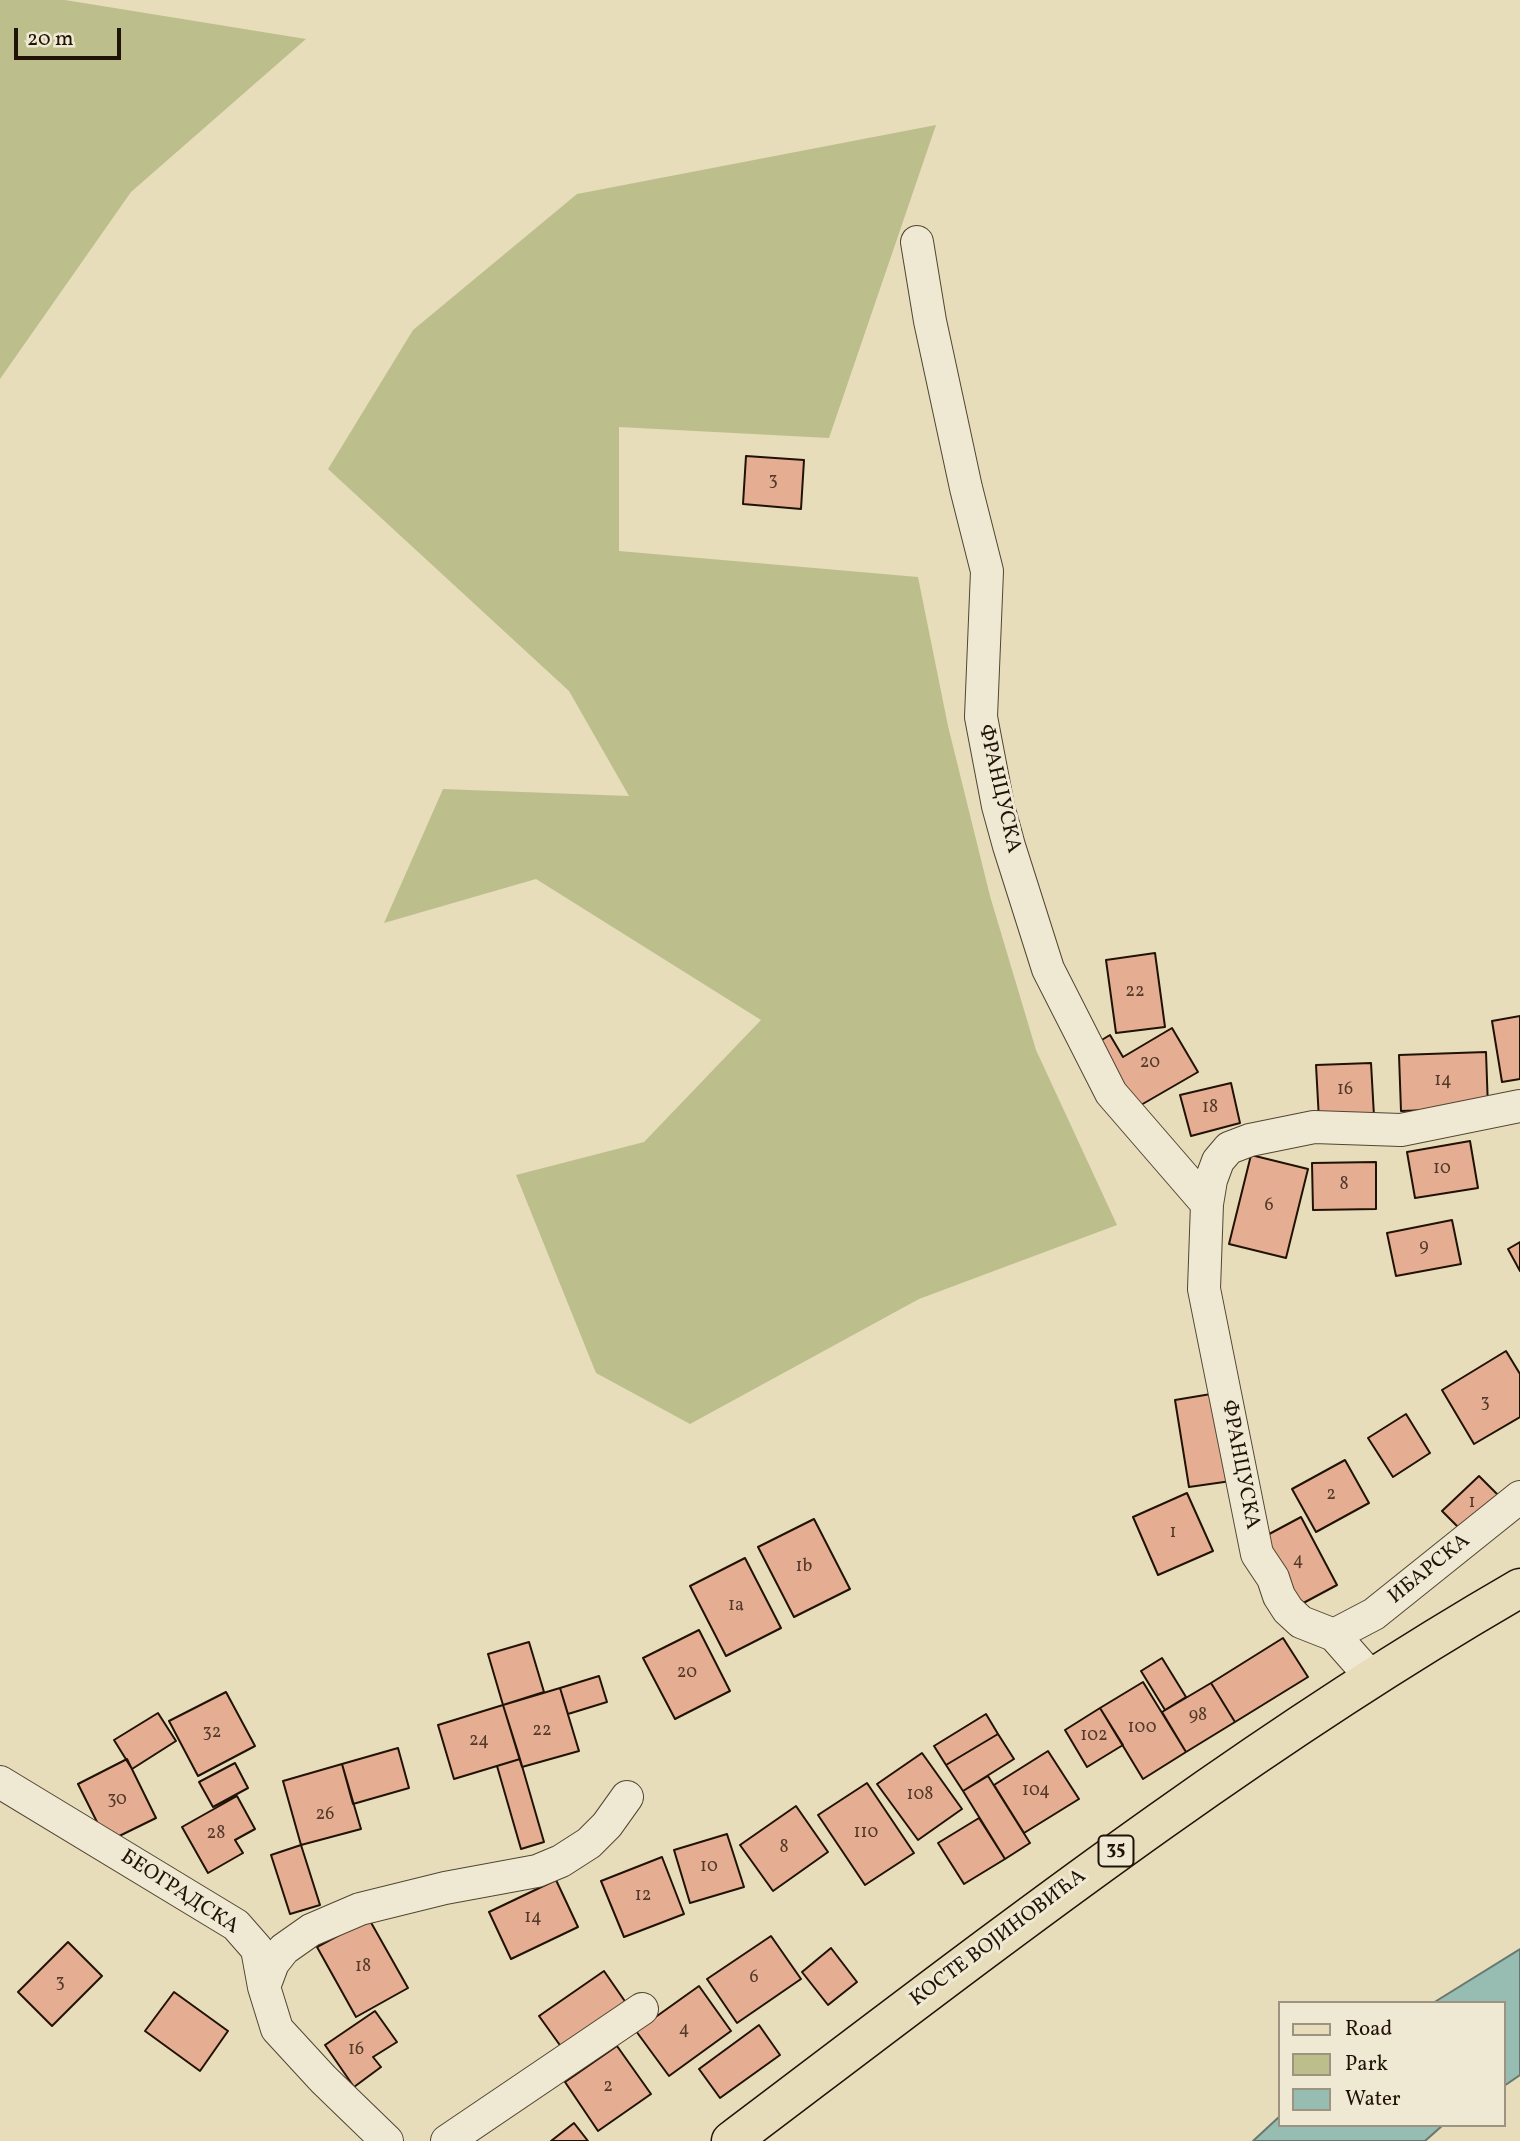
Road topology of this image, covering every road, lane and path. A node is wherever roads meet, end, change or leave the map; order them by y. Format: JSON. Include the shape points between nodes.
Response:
{"nodes":[{"id":1,"x":917,"y":242,"type":"dead end"},
{"id":2,"x":1520,"y":1107,"type":"edge"},
{"id":3,"x":1207,"y":1205,"type":"junction"},
{"id":4,"x":1520,"y":1497,"type":"edge"},
{"id":5,"x":1520,"y":1588,"type":"edge"},
{"id":6,"x":1334,"y":1635,"type":"junction"},
{"id":7,"x":1371,"y":1677,"type":"junction"},
{"id":8,"x":0,"y":1782,"type":"edge"},
{"id":9,"x":627,"y":1797,"type":"dead end"},
{"id":10,"x":264,"y":1987,"type":"junction"},
{"id":11,"x":642,"y":2009,"type":"dead end"},
{"id":12,"x":387,"y":2141,"type":"edge"},
{"id":13,"x":447,"y":2141,"type":"edge"},
{"id":14,"x":731,"y":2141,"type":"edge"}],
"edges":[{"from":1,"to":3,"type":"street","name":"ФРАНЦУСКА","via":[[966,488],[988,571],[981,717],[1009,846],[1048,969],[1111,1093]]},
{"from":2,"to":3,"type":"street","name":"ФРАНЦУСКА","via":[[1401,1130],[1314,1127],[1250,1140],[1229,1148],[1219,1161]]},
{"from":3,"to":6,"type":"street","name":"ФРАНЦУСКА","via":[[1204,1289],[1257,1554],[1288,1610],[1301,1622]]},
{"from":4,"to":6,"type":"street","name":"ИБАРСКА","via":[[1374,1614]]},
{"from":5,"to":7,"type":"main road","name":"КОСТЕ ВОЈИНОВИЋА","number":"35"},
{"from":6,"to":7,"type":"street","name":"ФРАНЦУСКА"},
{"from":7,"to":14,"type":"main road","name":"КОСТЕ ВОЈИНОВИЋА","number":"35","via":[[1127,1843]]},
{"from":8,"to":10,"type":"street","name":"БЕОГРАДСКА","via":[[236,1925],[257,1950]]},
{"from":9,"to":10,"type":"street","via":[[589,1843],[561,1861],[537,1871],[359,1909],[311,1930],[284,1948],[272,1963]]},
{"from":10,"to":12,"type":"street","name":"БЕОГРАДСКА","via":[[278,2029]]},
{"from":11,"to":13,"type":"street"}]}
